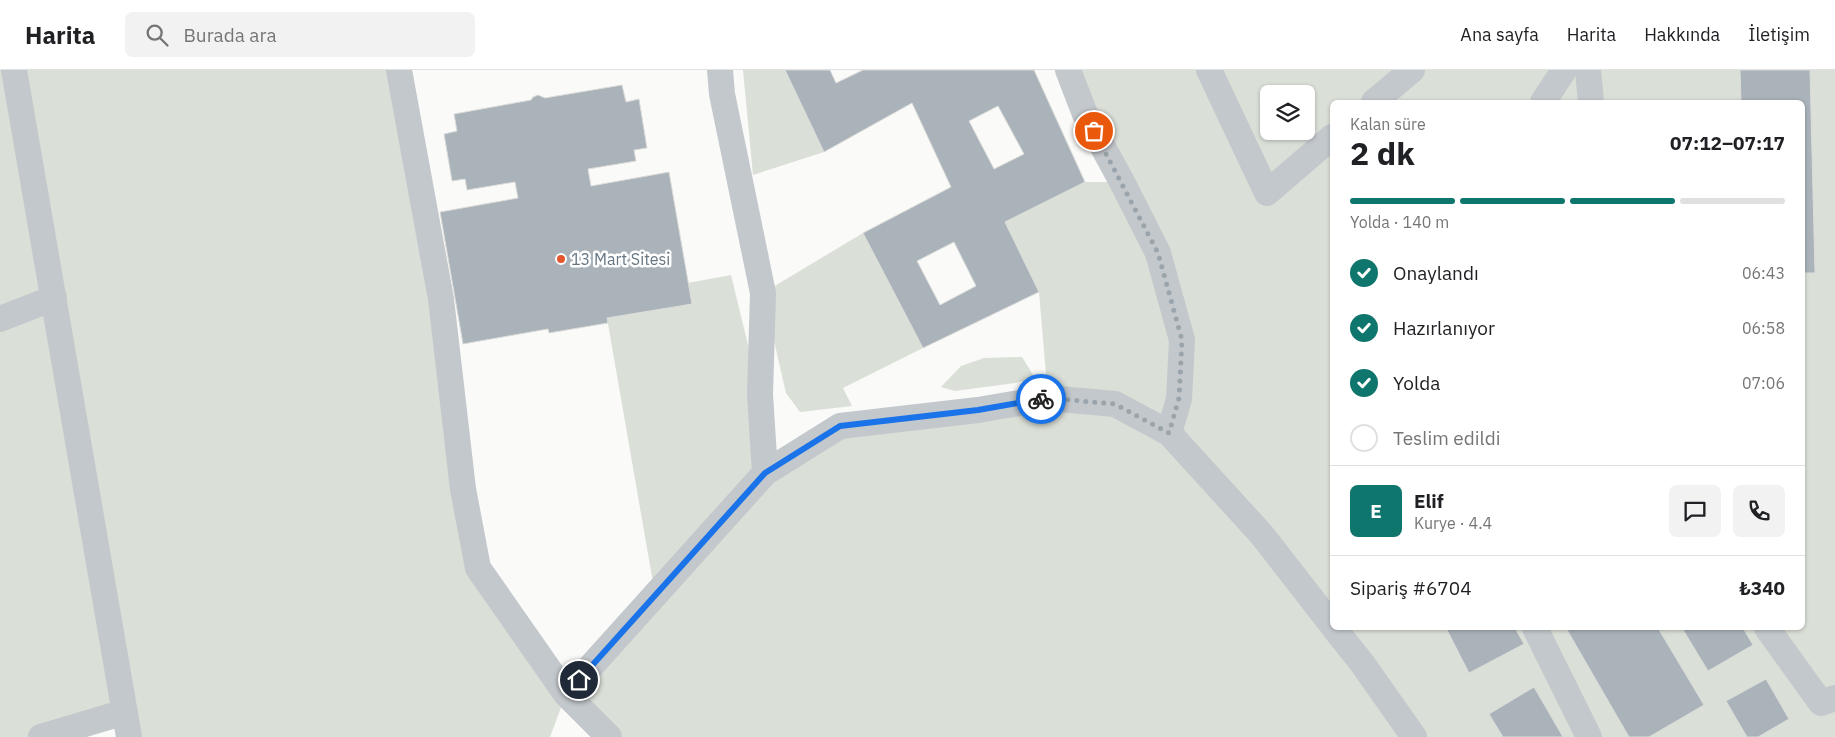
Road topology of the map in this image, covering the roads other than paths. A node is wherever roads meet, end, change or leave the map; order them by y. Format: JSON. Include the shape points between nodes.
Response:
{"nodes":[{"id":1,"x":14,"y":70,"type":"edge"},
{"id":2,"x":398,"y":70,"type":"edge"},
{"id":3,"x":720,"y":70,"type":"edge"},
{"id":4,"x":1068,"y":70,"type":"edge"},
{"id":5,"x":1209,"y":70,"type":"edge"},
{"id":6,"x":1412,"y":70,"type":"edge"},
{"id":7,"x":1564,"y":70,"type":"edge"},
{"id":8,"x":1588,"y":70,"type":"edge"},
{"id":9,"x":1376,"y":100,"type":"edge"},
{"id":10,"x":1544,"y":100,"type":"edge"},
{"id":11,"x":1591,"y":100,"type":"edge"},
{"id":12,"x":1330,"y":139,"type":"edge"},
{"id":13,"x":54,"y":298,"type":"junction"},
{"id":14,"x":0,"y":319,"type":"edge"},
{"id":15,"x":1169,"y":433,"type":"junction"},
{"id":16,"x":765,"y":473,"type":"junction"},
{"id":17,"x":1330,"y":622,"type":"edge"},
{"id":18,"x":1336,"y":630,"type":"edge"},
{"id":19,"x":1536,"y":630,"type":"edge"},
{"id":20,"x":1768,"y":630,"type":"edge"},
{"id":21,"x":566,"y":694,"type":"junction"},
{"id":22,"x":1835,"y":698,"type":"edge"},
{"id":23,"x":127,"y":725,"type":"edge"},
{"id":24,"x":41,"y":737,"type":"edge"},
{"id":25,"x":608,"y":737,"type":"edge"},
{"id":26,"x":1414,"y":737,"type":"edge"},
{"id":27,"x":1589,"y":737,"type":"edge"}],
"edges":[{"from":1,"to":13,"type":"lane"},
{"from":2,"to":21,"type":"lane","via":[[441,298],[463,489],[478,568]]},
{"from":3,"to":16,"type":"lane","via":[[722,94],[764,293],[760,394]]},
{"from":4,"to":15,"type":"lane","via":[[1085,114],[1158,253],[1182,340],[1179,398]]},
{"from":5,"to":12,"type":"lane","via":[[1267,193]]},
{"from":6,"to":9,"type":"lane"},
{"from":7,"to":10,"type":"lane"},
{"from":8,"to":11,"type":"lane"},
{"from":13,"to":14,"type":"lane"},
{"from":13,"to":23,"type":"lane"},
{"from":15,"to":16,"type":"lane","via":[[1115,404],[1048,398],[978,410],[840,426]]},
{"from":15,"to":17,"type":"lane","via":[[1262,535]]},
{"from":16,"to":21,"type":"lane"},
{"from":18,"to":26,"type":"lane"},
{"from":19,"to":27,"type":"lane"},
{"from":20,"to":22,"type":"lane","via":[[1821,703]]},
{"from":21,"to":25,"type":"lane"},
{"from":23,"to":24,"type":"lane"}]}
